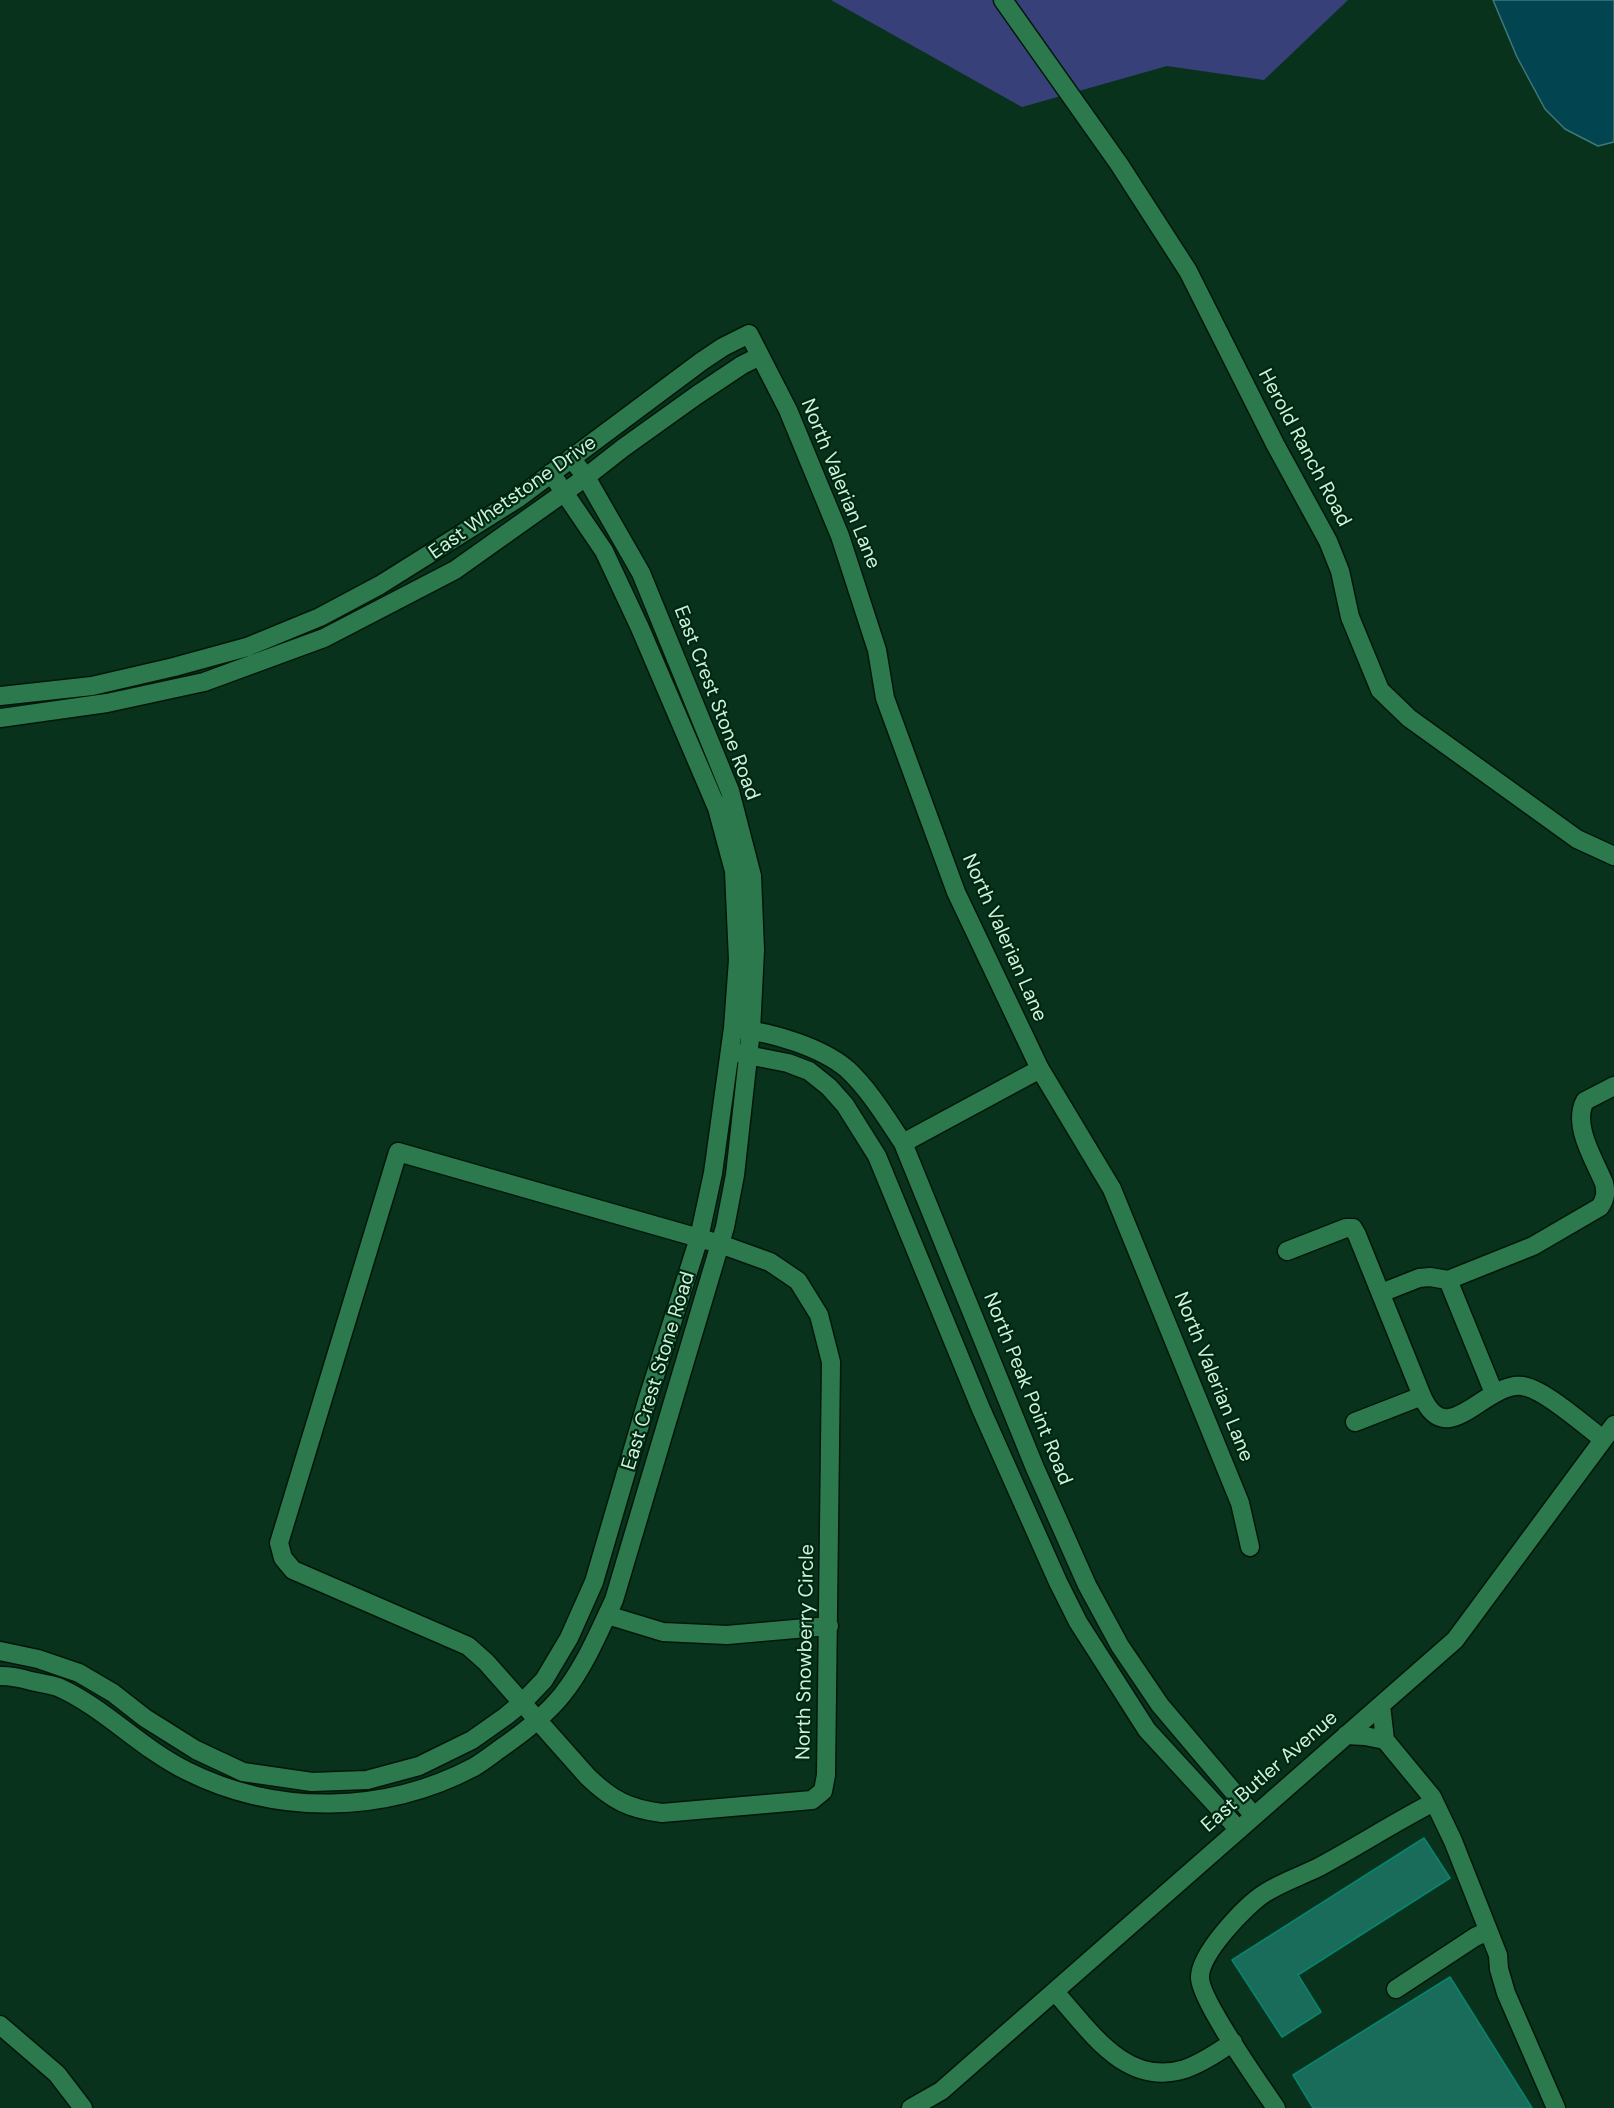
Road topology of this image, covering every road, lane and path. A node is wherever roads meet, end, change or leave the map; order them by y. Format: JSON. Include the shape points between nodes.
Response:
{"nodes":[{"id":1,"x":1003,"y":0,"type":"edge"},
{"id":2,"x":749,"y":334,"type":"joint"},
{"id":3,"x":760,"y":356,"type":"junction"},
{"id":4,"x":571,"y":458,"type":"junction"},
{"id":5,"x":551,"y":473,"type":"junction"},
{"id":6,"x":586,"y":477,"type":"junction"},
{"id":7,"x":565,"y":492,"type":"junction"},
{"id":8,"x":0,"y":696,"type":"edge"},
{"id":9,"x":0,"y":718,"type":"edge"},
{"id":10,"x":1614,"y":855,"type":"edge"},
{"id":11,"x":742,"y":1029,"type":"junction"},
{"id":12,"x":738,"y":1054,"type":"junction"},
{"id":13,"x":1040,"y":1069,"type":"junction"},
{"id":14,"x":1614,"y":1086,"type":"edge"},
{"id":15,"x":903,"y":1143,"type":"junction"},
{"id":16,"x":699,"y":1238,"type":"junction"},
{"id":17,"x":720,"y":1244,"type":"junction"},
{"id":18,"x":1287,"y":1251,"type":"dead end"},
{"id":19,"x":1448,"y":1280,"type":"junction"},
{"id":20,"x":1381,"y":1293,"type":"junction"},
{"id":21,"x":1494,"y":1393,"type":"junction"},
{"id":22,"x":1422,"y":1396,"type":"junction"},
{"id":23,"x":1355,"y":1422,"type":"dead end"},
{"id":24,"x":1609,"y":1432,"type":"edge"},
{"id":25,"x":1250,"y":1547,"type":"dead end"},
{"id":26,"x":608,"y":1615,"type":"junction"},
{"id":27,"x":829,"y":1626,"type":"junction"},
{"id":28,"x":0,"y":1651,"type":"edge"},
{"id":29,"x":0,"y":1676,"type":"edge"},
{"id":30,"x":523,"y":1702,"type":"junction"},
{"id":31,"x":1381,"y":1705,"type":"junction"},
{"id":32,"x":538,"y":1719,"type":"junction"},
{"id":33,"x":1346,"y":1735,"type":"junction"},
{"id":34,"x":1385,"y":1740,"type":"junction"},
{"id":35,"x":1434,"y":1802,"type":"junction"},
{"id":36,"x":1254,"y":1816,"type":"junction"},
{"id":37,"x":1239,"y":1830,"type":"junction"},
{"id":38,"x":1488,"y":1931,"type":"junction"},
{"id":39,"x":1396,"y":1989,"type":"dead end"},
{"id":40,"x":1055,"y":1992,"type":"junction"},
{"id":41,"x":0,"y":2025,"type":"edge"},
{"id":42,"x":1233,"y":2042,"type":"junction"},
{"id":43,"x":83,"y":2108,"type":"edge"},
{"id":44,"x":911,"y":2108,"type":"edge"},
{"id":45,"x":1276,"y":2108,"type":"edge"},
{"id":46,"x":1556,"y":2108,"type":"edge"}],
"edges":[{"from":1,"to":10,"type":"street","name":"Herold Ranch Road","via":[[1119,164],[1188,271],[1328,541],[1340,571],[1350,618],[1380,690],[1409,718],[1577,839]]},
{"from":2,"to":3,"type":"street","name":"North Valerian Lane"},
{"from":2,"to":4,"type":"street","name":"East Whetstone Drive","via":[[702,361]]},
{"from":3,"to":6,"type":"street","name":"East Whetstone Drive","via":[[697,395]]},
{"from":3,"to":13,"type":"street","name":"North Valerian Lane","via":[[788,410],[840,536],[876,650],[885,698],[956,892]]},
{"from":4,"to":5,"type":"street","name":"East Whetstone Drive"},
{"from":4,"to":6,"type":"street","name":"East Crest Stone Road"},
{"from":5,"to":7,"type":"street","name":"East Crest Stone Road"},
{"from":5,"to":8,"type":"street","name":"East Whetstone Drive","via":[[517,500],[380,585],[320,617],[248,646],[174,667],[93,686]]},
{"from":6,"to":7,"type":"street","name":"East Whetstone Drive"},
{"from":6,"to":11,"type":"street","name":"East Crest Stone Road","via":[[641,573],[730,791],[752,876],[755,950]]},
{"from":7,"to":9,"type":"street","name":"East Whetstone Drive","via":[[454,570],[324,638],[204,682],[106,703]]},
{"from":7,"to":11,"type":"street","name":"East Crest Stone Road","via":[[613,570],[717,808],[734,871]]},
{"from":11,"to":12,"type":"street","name":"East Crest Stone Road"},
{"from":11,"to":15,"type":"street","name":"North Peak Point Road","via":[[800,1044],[847,1069]]},
{"from":12,"to":16,"type":"street","name":"East Crest Stone Road"},
{"from":12,"to":17,"type":"street","name":"East Crest Stone Road","via":[[735,1175]]},
{"from":12,"to":37,"type":"street","via":[[809,1071],[845,1105],[877,1156],[981,1408],[1078,1622],[1147,1730]]},
{"from":13,"to":15,"type":"street"},
{"from":13,"to":25,"type":"street","name":"North Valerian Lane","via":[[1112,1189],[1240,1503]]},
{"from":14,"to":19,"type":"street","via":[[1585,1101],[1580,1118],[1604,1183],[1605,1200],[1600,1207],[1533,1246]]},
{"from":15,"to":36,"type":"street","name":"North Peak Point Road","via":[[1087,1586],[1120,1646],[1160,1705]]},
{"from":16,"to":17,"type":"street","name":"North Snowberry Circle"},
{"from":16,"to":30,"type":"street","name":"East Crest Stone Road","via":[[594,1582],[569,1638],[544,1680]]},
{"from":16,"to":30,"type":"street","name":"North Snowberry Circle","via":[[398,1152],[279,1543],[280,1551],[293,1570],[468,1646]]},
{"from":17,"to":26,"type":"street","name":"East Crest Stone Road"},
{"from":17,"to":27,"type":"street","name":"North Snowberry Circle","via":[[770,1262],[798,1281],[819,1314],[831,1362]]},
{"from":18,"to":20,"type":"street","via":[[1353,1228]]},
{"from":19,"to":20,"type":"street","via":[[1419,1278]]},
{"from":19,"to":21,"type":"street"},
{"from":20,"to":22,"type":"street"},
{"from":21,"to":22,"type":"street","via":[[1460,1416],[1441,1419]]},
{"from":21,"to":24,"type":"street","via":[[1511,1386],[1532,1388]]},
{"from":22,"to":23,"type":"street"},
{"from":24,"to":31,"type":"street","name":"East Butler Avenue","via":[[1455,1640]]},
{"from":26,"to":27,"type":"street","via":[[663,1632],[727,1635]]},
{"from":26,"to":32,"type":"street","name":"East Crest Stone Road","via":[[562,1695]]},
{"from":27,"to":32,"type":"street","name":"North Snowberry Circle","via":[[826,1776],[823,1791],[812,1800],[662,1813],[644,1811],[606,1794]]},
{"from":28,"to":30,"type":"street","name":"East Crest Stone Road","via":[[79,1673],[196,1750],[243,1772],[312,1782],[367,1780],[419,1766],[472,1740]]},
{"from":29,"to":32,"type":"street","name":"East Crest Stone Road","via":[[57,1687],[102,1711],[149,1748],[217,1785],[294,1803],[378,1801],[429,1787],[475,1766]]},
{"from":30,"to":32,"type":"street","name":"North Snowberry Circle"},
{"from":31,"to":33,"type":"street","name":"East Butler Avenue"},
{"from":31,"to":34,"type":"street"},
{"from":33,"to":34,"type":"street"},
{"from":33,"to":36,"type":"street","name":"East Butler Avenue"},
{"from":34,"to":35,"type":"street"},
{"from":35,"to":38,"type":"street"},
{"from":35,"to":42,"type":"street","via":[[1318,1868],[1265,1893],[1247,1907],[1209,1953],[1200,1977]]},
{"from":36,"to":37,"type":"street","name":"East Butler Avenue"},
{"from":37,"to":40,"type":"street","name":"East Butler Avenue"},
{"from":38,"to":39,"type":"street"},
{"from":38,"to":46,"type":"street","via":[[1506,1993]]},
{"from":40,"to":42,"type":"street","via":[[1114,2056],[1134,2067],[1157,2072],[1183,2069]]},
{"from":40,"to":44,"type":"street","name":"East Butler Avenue","via":[[941,2091]]},
{"from":41,"to":43,"type":"street","via":[[57,2074]]},
{"from":42,"to":45,"type":"street"}]}
